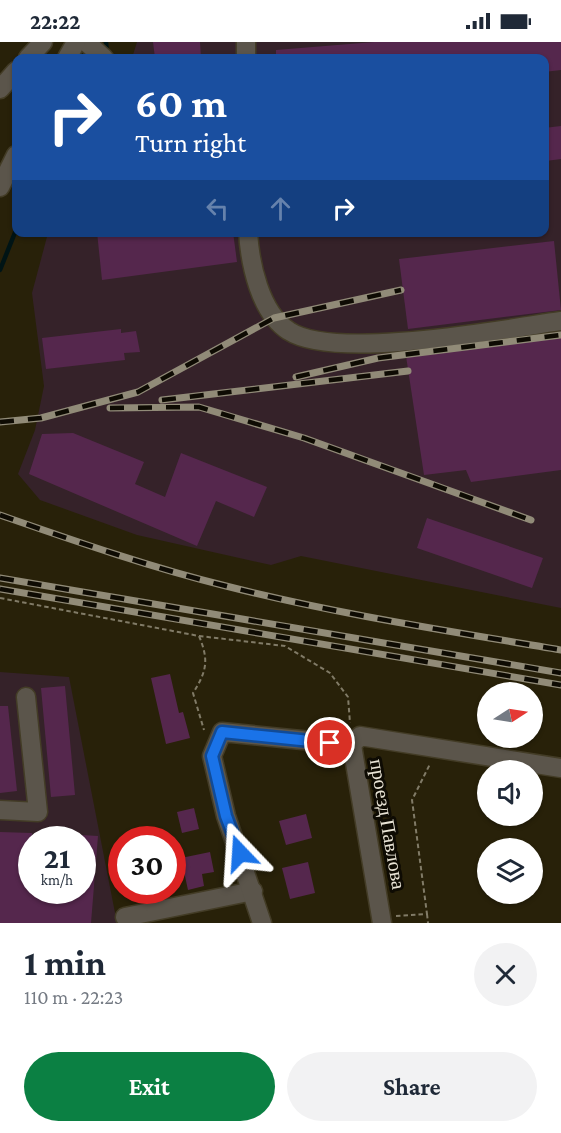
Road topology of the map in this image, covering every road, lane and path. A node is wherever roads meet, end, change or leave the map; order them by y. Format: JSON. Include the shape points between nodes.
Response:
{"nodes":[{"id":1,"x":43,"y":42,"type":"edge"},
{"id":2,"x":32,"y":54,"type":"edge"},
{"id":3,"x":12,"y":76,"type":"edge"},
{"id":4,"x":0,"y":89,"type":"edge"},
{"id":5,"x":12,"y":163,"type":"edge"},
{"id":6,"x":0,"y":187,"type":"edge"},
{"id":7,"x":248,"y":237,"type":"edge"},
{"id":8,"x":561,"y":321,"type":"edge"},
{"id":9,"x":0,"y":598,"type":"edge"},
{"id":10,"x":199,"y":636,"type":"junction"},
{"id":11,"x":26,"y":697,"type":"dead end"},
{"id":12,"x":356,"y":741,"type":"junction"},
{"id":13,"x":438,"y":748,"type":"junction"},
{"id":14,"x":212,"y":756,"type":"junction"},
{"id":15,"x":561,"y":768,"type":"edge"},
{"id":16,"x":0,"y":810,"type":"edge"},
{"id":17,"x":253,"y":891,"type":"junction"},
{"id":18,"x":427,"y":914,"type":"junction"},
{"id":19,"x":125,"y":917,"type":"dead end"},
{"id":20,"x":381,"y":920,"type":"edge"},
{"id":21,"x":262,"y":923,"type":"edge"},
{"id":22,"x":428,"y":923,"type":"edge"}],
"edges":[{"from":1,"to":2,"type":"street"},
{"from":3,"to":4,"type":"street"},
{"from":5,"to":6,"type":"street"},
{"from":7,"to":8,"type":"street","via":[[250,258],[274,318],[288,331],[306,339],[363,344]]},
{"from":9,"to":10,"type":"path"},
{"from":10,"to":12,"type":"path","via":[[285,646],[330,674],[348,697]]},
{"from":10,"to":14,"type":"path","via":[[206,673],[193,693]]},
{"from":11,"to":16,"type":"street","via":[[38,812]]},
{"from":12,"to":13,"type":"street"},
{"from":12,"to":14,"type":"street","via":[[222,732]]},
{"from":12,"to":20,"type":"street","name":"проезд Павлова"},
{"from":13,"to":15,"type":"street"},
{"from":13,"to":18,"type":"path","via":[[412,800]]},
{"from":14,"to":17,"type":"street","via":[[226,816]]},
{"from":17,"to":19,"type":"street"},
{"from":17,"to":21,"type":"street"},
{"from":18,"to":20,"type":"path"},
{"from":18,"to":22,"type":"path"}]}
